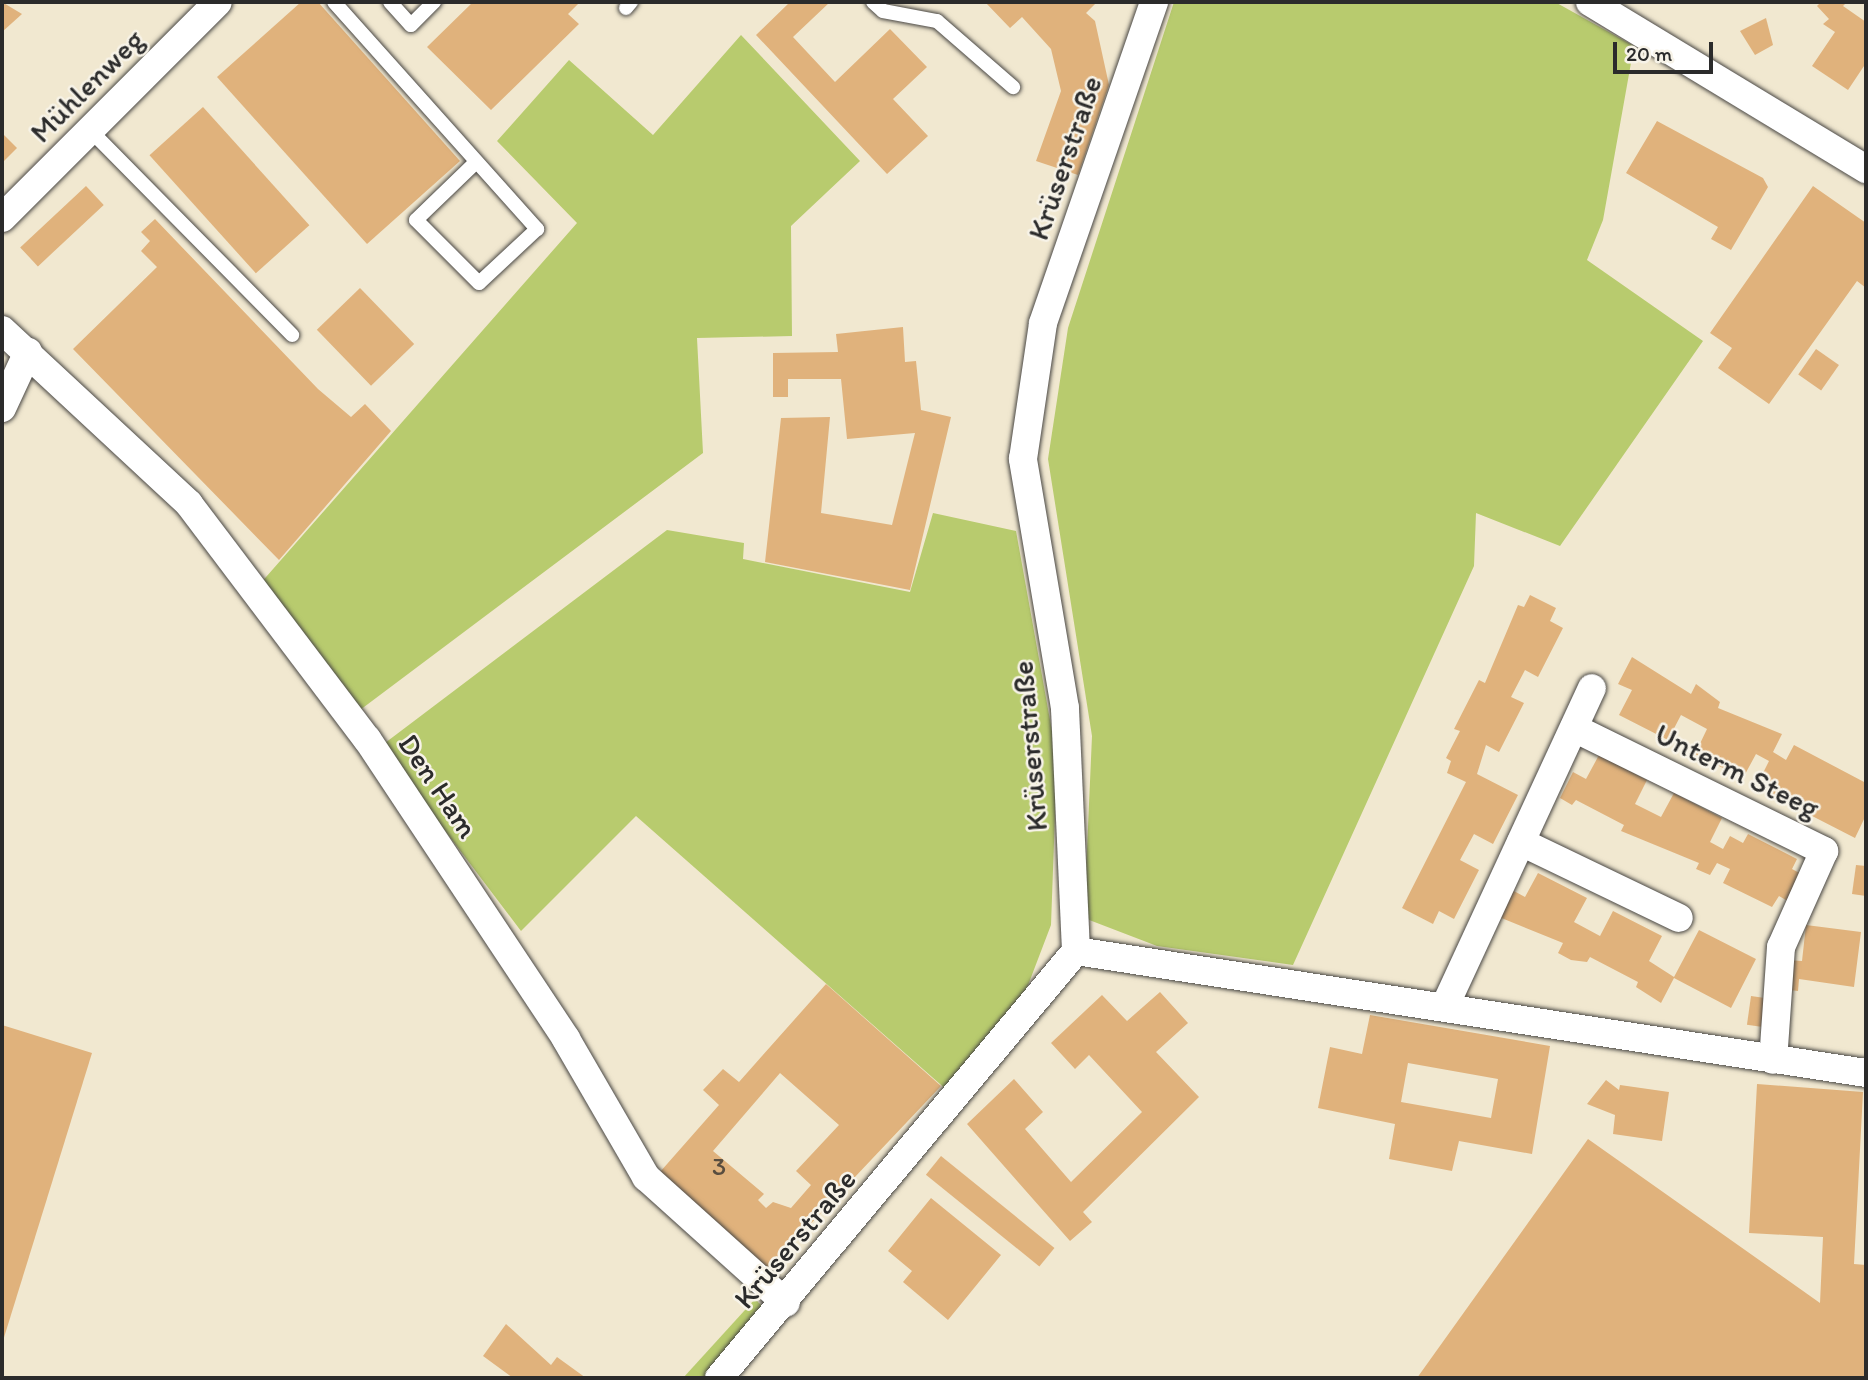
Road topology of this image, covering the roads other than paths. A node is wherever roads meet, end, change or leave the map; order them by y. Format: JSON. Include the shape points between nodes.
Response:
{"nodes":[{"id":1,"x":218,"y":2,"type":"edge"},
{"id":2,"x":334,"y":2,"type":"edge"},
{"id":3,"x":390,"y":2,"type":"edge"},
{"id":4,"x":434,"y":2,"type":"edge"},
{"id":5,"x":873,"y":2,"type":"edge"},
{"id":6,"x":1154,"y":2,"type":"edge"},
{"id":7,"x":1590,"y":2,"type":"edge"},
{"id":8,"x":1013,"y":87,"type":"dead end"},
{"id":9,"x":90,"y":130,"type":"junction"},
{"id":10,"x":476,"y":162,"type":"junction"},
{"id":11,"x":1866,"y":169,"type":"edge"},
{"id":12,"x":2,"y":218,"type":"edge"},
{"id":13,"x":2,"y":330,"type":"edge"},
{"id":14,"x":292,"y":335,"type":"dead end"},
{"id":15,"x":28,"y":352,"type":"junction"},
{"id":16,"x":2,"y":408,"type":"edge"},
{"id":17,"x":1592,"y":688,"type":"dead end"},
{"id":18,"x":1574,"y":728,"type":"junction"},
{"id":19,"x":1521,"y":842,"type":"junction"},
{"id":20,"x":1679,"y":918,"type":"dead end"},
{"id":21,"x":1076,"y":951,"type":"junction"},
{"id":22,"x":1445,"y":1006,"type":"junction"},
{"id":23,"x":1773,"y":1060,"type":"junction"},
{"id":24,"x":1866,"y":1073,"type":"edge"},
{"id":25,"x":786,"y":1303,"type":"junction"},
{"id":26,"x":719,"y":1378,"type":"edge"}],
"edges":[{"from":1,"to":9,"type":"street","name":"Mühlenweg"},
{"from":2,"to":10,"type":"lane"},
{"from":3,"to":4,"type":"lane","via":[[411,25]]},
{"from":5,"to":8,"type":"lane","via":[[883,12],[937,21]]},
{"from":6,"to":21,"type":"street","name":"Krüserstraße","via":[[1043,323],[1023,460],[1065,708]]},
{"from":7,"to":11,"type":"street"},
{"from":9,"to":12,"type":"street","name":"Mühlenweg"},
{"from":9,"to":14,"type":"lane"},
{"from":10,"to":10,"type":"lane","via":[[416,220],[479,283],[537,229]]},
{"from":13,"to":15,"type":"street","name":"Den Ham"},
{"from":15,"to":16,"type":"street"},
{"from":15,"to":25,"type":"street","name":"Den Ham","via":[[189,504],[367,739],[566,1039],[646,1177]]},
{"from":17,"to":18,"type":"street"},
{"from":18,"to":19,"type":"street"},
{"from":18,"to":23,"type":"street","name":"Unterm Steeg","via":[[1824,851],[1781,947]]},
{"from":19,"to":20,"type":"street"},
{"from":19,"to":22,"type":"street"},
{"from":21,"to":22,"type":"street"},
{"from":21,"to":25,"type":"street","name":"Krüserstraße"},
{"from":22,"to":23,"type":"street"},
{"from":23,"to":24,"type":"street"},
{"from":25,"to":26,"type":"street","name":"Krüserstraße"}]}
